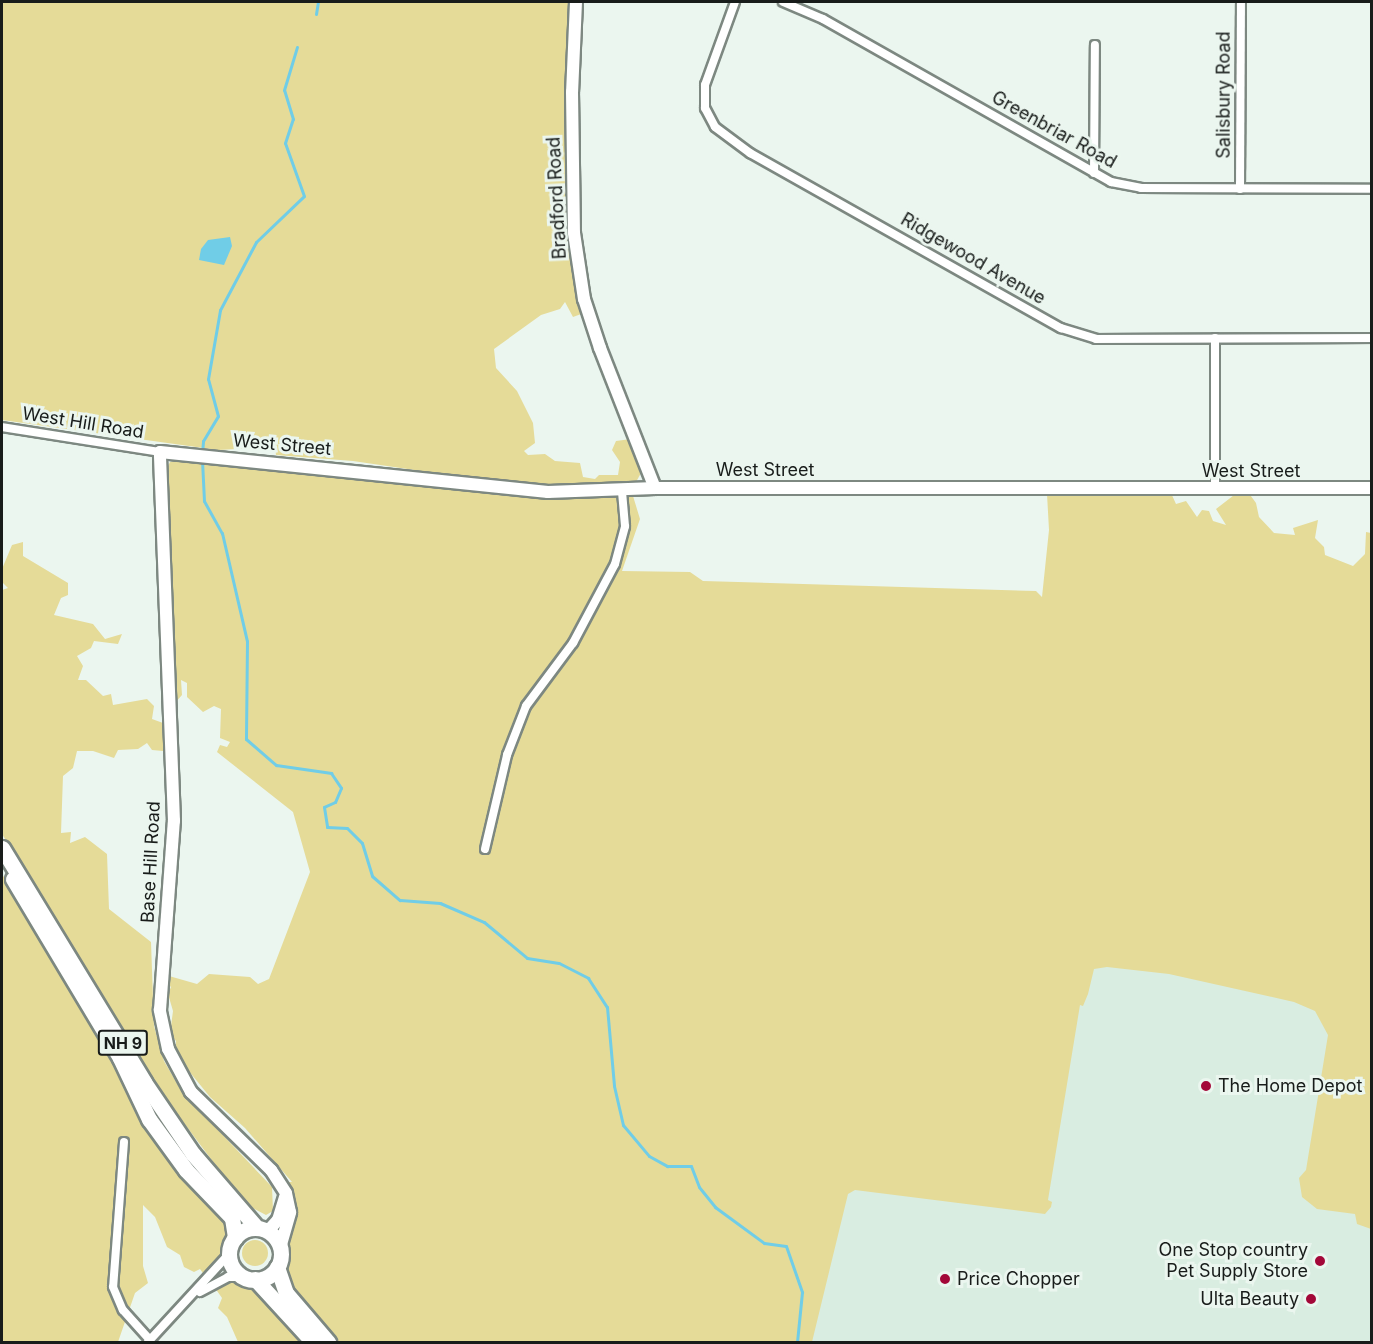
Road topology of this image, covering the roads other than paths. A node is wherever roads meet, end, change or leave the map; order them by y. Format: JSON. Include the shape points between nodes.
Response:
{"nodes":[{"id":1,"x":576,"y":2,"type":"edge"},
{"id":2,"x":735,"y":2,"type":"edge"},
{"id":3,"x":783,"y":2,"type":"edge"},
{"id":4,"x":1241,"y":2,"type":"edge"},
{"id":5,"x":1095,"y":45,"type":"dead end"},
{"id":6,"x":1094,"y":173,"type":"junction"},
{"id":7,"x":1240,"y":189,"type":"junction"},
{"id":8,"x":1371,"y":189,"type":"edge"},
{"id":9,"x":1215,"y":338,"type":"junction"},
{"id":10,"x":1371,"y":338,"type":"edge"},
{"id":11,"x":2,"y":427,"type":"edge"},
{"id":12,"x":160,"y":452,"type":"junction"},
{"id":13,"x":655,"y":488,"type":"junction"},
{"id":14,"x":1371,"y":488,"type":"edge"},
{"id":15,"x":1215,"y":489,"type":"junction"},
{"id":16,"x":622,"y":491,"type":"junction"},
{"id":17,"x":2,"y":848,"type":"edge"},
{"id":18,"x":486,"y":849,"type":"dead end"},
{"id":19,"x":2,"y":854,"type":"edge"},
{"id":20,"x":124,"y":1142,"type":"dead end"},
{"id":21,"x":286,"y":1193,"type":"junction"},
{"id":22,"x":262,"y":1230,"type":"junction"},
{"id":23,"x":235,"y":1238,"type":"junction"},
{"id":24,"x":280,"y":1248,"type":"junction"},
{"id":25,"x":230,"y":1254,"type":"junction"},
{"id":26,"x":277,"y":1267,"type":"junction"},
{"id":27,"x":250,"y":1278,"type":"junction"},
{"id":28,"x":192,"y":1297,"type":"junction"},
{"id":29,"x":149,"y":1341,"type":"edge"},
{"id":30,"x":313,"y":1342,"type":"edge"},
{"id":31,"x":328,"y":1342,"type":"edge"}],
"edges":[{"from":1,"to":13,"type":"street","name":"Bradford Road","via":[[573,233],[587,309]]},
{"from":2,"to":9,"type":"street","name":"Ridgewood Avenue","via":[[704,98],[709,118],[735,143],[1075,336]]},
{"from":3,"to":6,"type":"street","name":"Greenbriar Road","via":[[823,19]]},
{"from":4,"to":7,"type":"street","name":"Salisbury Road"},
{"from":5,"to":6,"type":"street"},
{"from":6,"to":7,"type":"street","name":"Greenbriar Road","via":[[1112,182],[1141,188]]},
{"from":7,"to":8,"type":"street","name":"Greenbriar Road"},
{"from":9,"to":10,"type":"street","name":"Ridgewood Avenue"},
{"from":9,"to":15,"type":"street"},
{"from":11,"to":12,"type":"street","name":"West Hill Road"},
{"from":12,"to":16,"type":"street","name":"West Street","via":[[274,461],[517,490]]},
{"from":12,"to":21,"type":"street","name":"Base Hill Road","via":[[174,821],[160,1010],[168,1049],[191,1092],[271,1170]]},
{"from":13,"to":15,"type":"street","name":"West Street"},
{"from":13,"to":16,"type":"street","name":"West Street"},
{"from":14,"to":15,"type":"street","name":"West Street"},
{"from":16,"to":18,"type":"street","via":[[625,526],[615,564],[573,643],[526,706],[507,755]]},
{"from":17,"to":22,"type":"highway","number":"NH 9","via":[[144,1082],[193,1154]]},
{"from":19,"to":23,"type":"highway","number":"NH 9","via":[[23,900],[120,1058],[149,1119],[186,1170],[232,1218]]},
{"from":20,"to":29,"type":"street","via":[[113,1287],[123,1310]]},
{"from":21,"to":22,"type":"street","via":[[278,1220]]},
{"from":21,"to":24,"type":"street","via":[[290,1212]]},
{"from":22,"to":23,"type":"highway","via":[[246,1229]]},
{"from":22,"to":24,"type":"highway","number":"NH 9"},
{"from":23,"to":25,"type":"highway"},
{"from":24,"to":26,"type":"highway"},
{"from":25,"to":27,"type":"highway","via":[[232,1264]]},
{"from":25,"to":28,"type":"street"},
{"from":26,"to":27,"type":"highway","via":[[269,1275]]},
{"from":26,"to":31,"type":"highway","via":[[286,1293]]},
{"from":27,"to":28,"type":"street","via":[[220,1280]]},
{"from":27,"to":30,"type":"highway"},
{"from":28,"to":29,"type":"street"}]}
